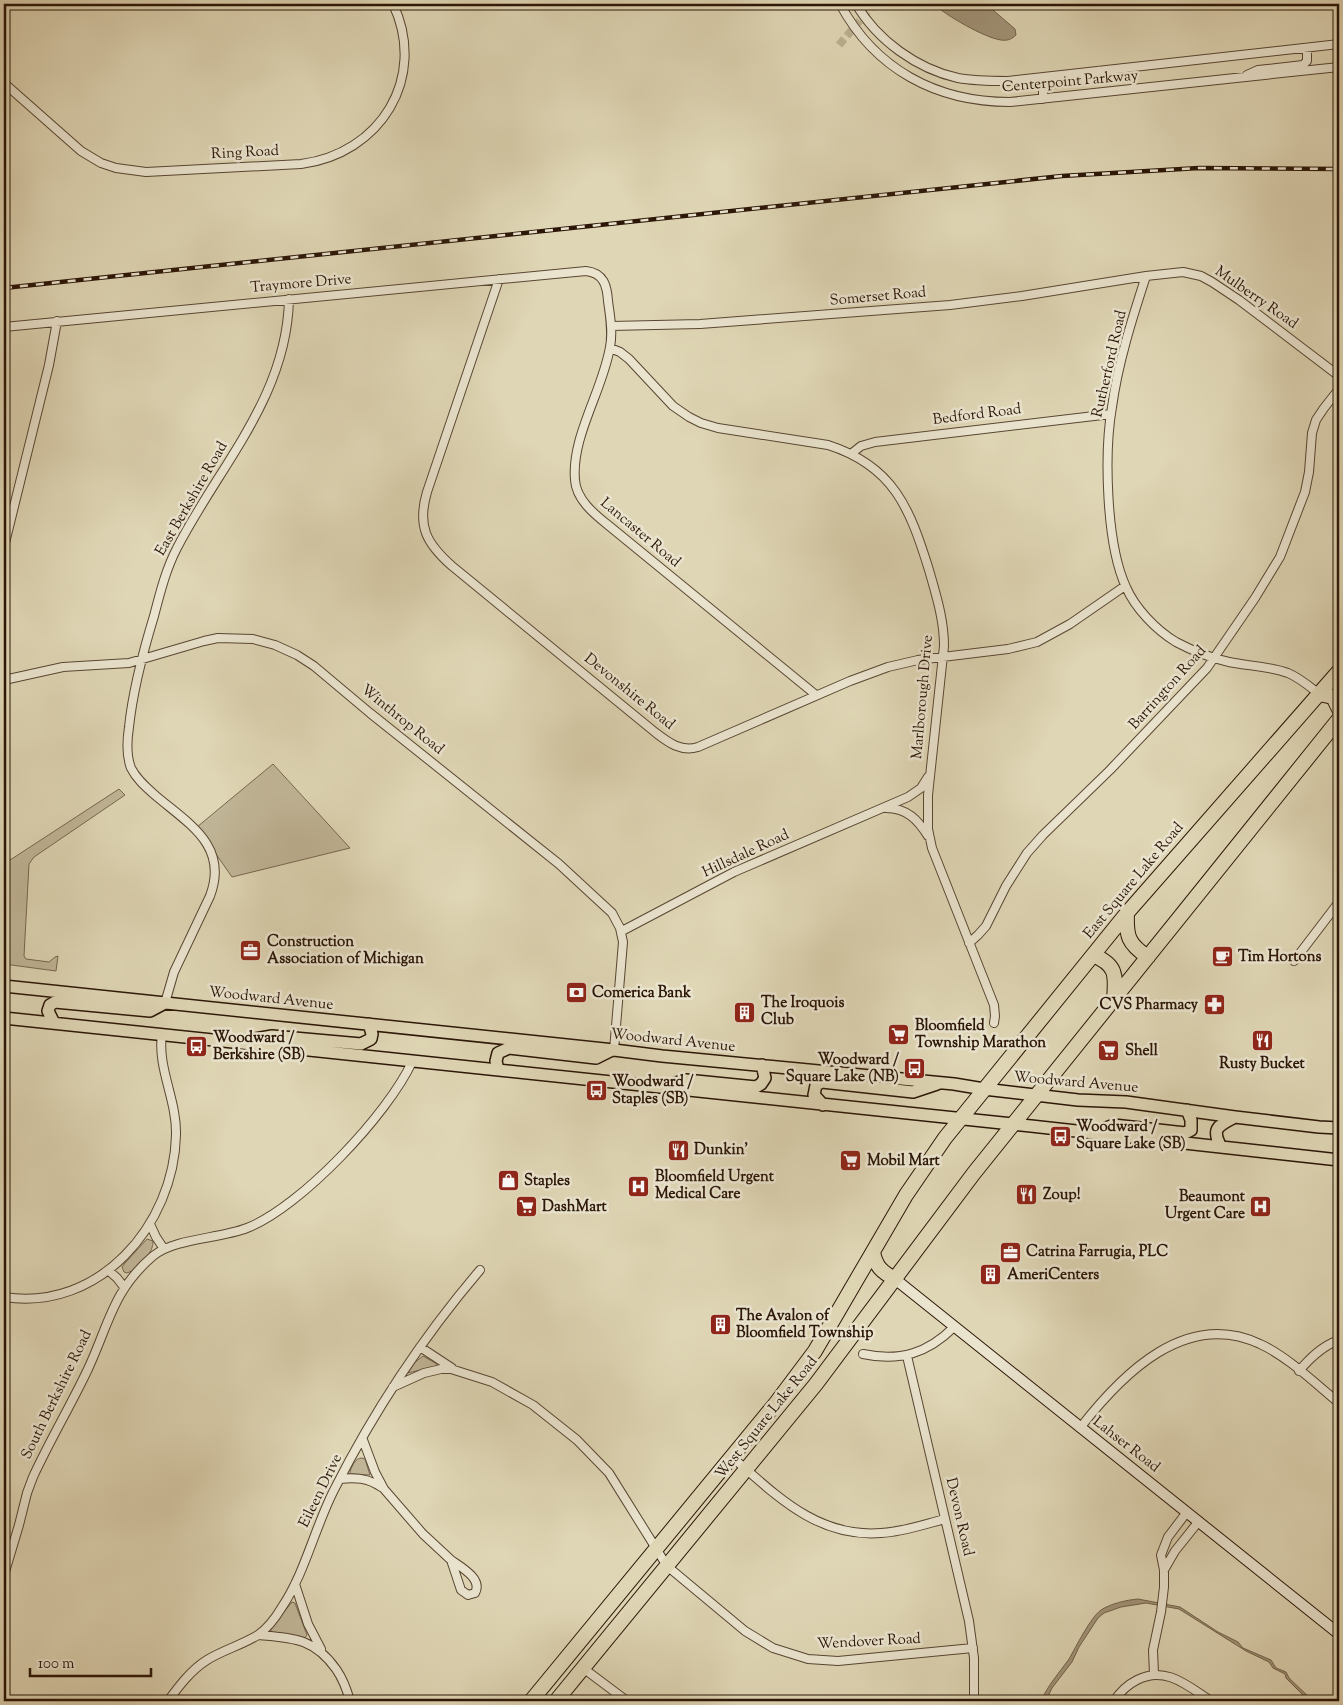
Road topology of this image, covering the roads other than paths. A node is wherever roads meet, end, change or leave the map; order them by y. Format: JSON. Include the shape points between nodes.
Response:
{"nodes":[{"id":1,"x":393,"y":4,"type":"edge"},
{"id":2,"x":840,"y":4,"type":"edge"},
{"id":3,"x":856,"y":4,"type":"edge"},
{"id":4,"x":1339,"y":44,"type":"edge"},
{"id":5,"x":1307,"y":49,"type":"junction"},
{"id":6,"x":1339,"y":67,"type":"edge"},
{"id":7,"x":1099,"y":71,"type":"junction"},
{"id":8,"x":1240,"y":78,"type":"junction"},
{"id":9,"x":4,"y":83,"type":"edge"},
{"id":10,"x":1043,"y":99,"type":"junction"},
{"id":11,"x":600,"y":276,"type":"joint"},
{"id":12,"x":1146,"y":276,"type":"junction"},
{"id":13,"x":499,"y":279,"type":"junction"},
{"id":14,"x":289,"y":299,"type":"junction"},
{"id":15,"x":57,"y":322,"type":"junction"},
{"id":16,"x":611,"y":326,"type":"junction"},
{"id":17,"x":4,"y":327,"type":"edge"},
{"id":18,"x":610,"y":348,"type":"junction"},
{"id":19,"x":1339,"y":376,"type":"edge"},
{"id":20,"x":1339,"y":389,"type":"edge"},
{"id":21,"x":1110,"y":414,"type":"junction"},
{"id":22,"x":851,"y":454,"type":"junction"},
{"id":23,"x":4,"y":547,"type":"edge"},
{"id":24,"x":1126,"y":586,"type":"junction"},
{"id":25,"x":943,"y":657,"type":"junction"},
{"id":26,"x":1214,"y":657,"type":"junction"},
{"id":27,"x":141,"y":659,"type":"junction"},
{"id":28,"x":1339,"y":671,"type":"edge"},
{"id":29,"x":4,"y":680,"type":"edge"},
{"id":30,"x":1319,"y":694,"type":"junction"},
{"id":31,"x":816,"y":696,"type":"junction"},
{"id":32,"x":1339,"y":708,"type":"edge"},
{"id":33,"x":1339,"y":720,"type":"edge"},
{"id":34,"x":930,"y":773,"type":"junction"},
{"id":35,"x":884,"y":808,"type":"junction"},
{"id":36,"x":930,"y":841,"type":"junction"},
{"id":37,"x":1338,"y":906,"type":"edge"},
{"id":38,"x":1127,"y":913,"type":"junction"},
{"id":39,"x":622,"y":931,"type":"junction"},
{"id":40,"x":969,"y":943,"type":"junction"},
{"id":41,"x":1093,"y":954,"type":"junction"},
{"id":42,"x":1148,"y":957,"type":"junction"},
{"id":43,"x":1294,"y":961,"type":"dead end"},
{"id":44,"x":4,"y":986,"type":"edge"},
{"id":45,"x":1114,"y":1000,"type":"junction"},
{"id":46,"x":165,"y":1003,"type":"junction"},
{"id":47,"x":4,"y":1018,"type":"edge"},
{"id":48,"x":994,"y":1022,"type":"dead end"},
{"id":49,"x":54,"y":1023,"type":"junction"},
{"id":50,"x":368,"y":1024,"type":"junction"},
{"id":51,"x":162,"y":1034,"type":"junction"},
{"id":52,"x":236,"y":1043,"type":"junction"},
{"id":53,"x":614,"y":1050,"type":"junction"},
{"id":54,"x":412,"y":1062,"type":"junction"},
{"id":55,"x":762,"y":1065,"type":"junction"},
{"id":56,"x":498,"y":1070,"type":"junction"},
{"id":57,"x":941,"y":1083,"type":"junction"},
{"id":58,"x":660,"y":1088,"type":"junction"},
{"id":59,"x":984,"y":1089,"type":"junction"},
{"id":60,"x":1037,"y":1095,"type":"junction"},
{"id":61,"x":823,"y":1105,"type":"junction"},
{"id":62,"x":1187,"y":1110,"type":"junction"},
{"id":63,"x":1235,"y":1117,"type":"junction"},
{"id":64,"x":960,"y":1119,"type":"junction"},
{"id":65,"x":1013,"y":1124,"type":"junction"},
{"id":66,"x":1339,"y":1128,"type":"edge"},
{"id":67,"x":1091,"y":1133,"type":"junction"},
{"id":68,"x":1221,"y":1147,"type":"junction"},
{"id":69,"x":1339,"y":1160,"type":"edge"},
{"id":70,"x":150,"y":1224,"type":"junction"},
{"id":71,"x":164,"y":1249,"type":"junction"},
{"id":72,"x":873,"y":1252,"type":"junction"},
{"id":73,"x":480,"y":1270,"type":"dead end"},
{"id":74,"x":109,"y":1271,"type":"junction"},
{"id":75,"x":894,"y":1279,"type":"junction"},
{"id":76,"x":124,"y":1287,"type":"junction"},
{"id":77,"x":4,"y":1297,"type":"edge"},
{"id":78,"x":954,"y":1327,"type":"junction"},
{"id":79,"x":1339,"y":1340,"type":"edge"},
{"id":80,"x":420,"y":1347,"type":"junction"},
{"id":81,"x":863,"y":1354,"type":"dead end"},
{"id":82,"x":907,"y":1356,"type":"junction"},
{"id":83,"x":458,"y":1371,"type":"junction"},
{"id":84,"x":1299,"y":1371,"type":"junction"},
{"id":85,"x":393,"y":1387,"type":"junction"},
{"id":86,"x":1339,"y":1403,"type":"edge"},
{"id":87,"x":1080,"y":1428,"type":"junction"},
{"id":88,"x":363,"y":1440,"type":"junction"},
{"id":89,"x":732,"y":1457,"type":"junction"},
{"id":90,"x":746,"y":1469,"type":"junction"},
{"id":91,"x":340,"y":1479,"type":"junction"},
{"id":92,"x":384,"y":1489,"type":"junction"},
{"id":93,"x":1187,"y":1512,"type":"junction"},
{"id":94,"x":945,"y":1519,"type":"junction"},
{"id":95,"x":1199,"y":1521,"type":"junction"},
{"id":96,"x":656,"y":1548,"type":"junction"},
{"id":97,"x":451,"y":1560,"type":"dead end"},
{"id":98,"x":667,"y":1566,"type":"junction"},
{"id":99,"x":1164,"y":1570,"type":"junction"},
{"id":100,"x":4,"y":1575,"type":"edge"},
{"id":101,"x":295,"y":1584,"type":"junction"},
{"id":102,"x":1339,"y":1634,"type":"edge"},
{"id":103,"x":258,"y":1635,"type":"junction"},
{"id":104,"x":973,"y":1648,"type":"junction"},
{"id":105,"x":324,"y":1653,"type":"junction"},
{"id":106,"x":583,"y":1668,"type":"junction"},
{"id":107,"x":1154,"y":1674,"type":"junction"},
{"id":108,"x":168,"y":1701,"type":"edge"},
{"id":109,"x":350,"y":1701,"type":"edge"},
{"id":110,"x":532,"y":1701,"type":"edge"},
{"id":111,"x":556,"y":1701,"type":"edge"},
{"id":112,"x":627,"y":1701,"type":"edge"},
{"id":113,"x":974,"y":1701,"type":"edge"},
{"id":114,"x":1114,"y":1701,"type":"edge"},
{"id":115,"x":1211,"y":1701,"type":"edge"}],
"edges":[{"from":1,"to":9,"type":"street","name":"Ring Road","via":[[402,30],[404,53],[400,84],[392,104],[363,139],[344,152],[316,162],[146,172],[123,170],[101,163],[81,151]]},
{"from":2,"to":10,"type":"street","name":"Centerpoint Parkway","via":[[874,51],[918,82],[956,97],[977,101]]},
{"from":3,"to":7,"type":"street","name":"Centerpoint Parkway","via":[[870,24],[906,55],[927,67],[956,77],[1008,81]]},
{"from":4,"to":5,"type":"street","name":"Centerpoint Parkway"},
{"from":5,"to":7,"type":"street","name":"Centerpoint Parkway"},
{"from":5,"to":8,"type":"street","via":[[1307,61],[1303,65],[1258,70]]},
{"from":6,"to":8,"type":"street","name":"Centerpoint Parkway"},
{"from":7,"to":10,"type":"street","via":[[1090,79],[1047,84],[1043,88]]},
{"from":8,"to":10,"type":"street","name":"Centerpoint Parkway"},
{"from":11,"to":13,"type":"street","name":"Traymore Drive","via":[[586,271]]},
{"from":11,"to":16,"type":"street","name":"Lancaster Road","via":[[607,288]]},
{"from":12,"to":16,"type":"street","name":"Somerset Road","via":[[950,305],[700,324]]},
{"from":12,"to":19,"type":"street","name":"Mulberry Road","via":[[1182,272],[1207,279]]},
{"from":12,"to":21,"type":"street","name":"Rutherford Road"},
{"from":13,"to":14,"type":"street","name":"Traymore Drive"},
{"from":13,"to":31,"type":"street","name":"Devonshire Road","via":[[425,499],[422,520],[431,543],[452,566],[678,748],[698,747]]},
{"from":14,"to":15,"type":"street","name":"Traymore Drive"},
{"from":14,"to":27,"type":"street","name":"East Berkshire Road","via":[[288,328],[269,389],[176,550]]},
{"from":15,"to":17,"type":"street","name":"Traymore Drive"},
{"from":15,"to":23,"type":"street"},
{"from":16,"to":18,"type":"street","name":"Lancaster Road"},
{"from":18,"to":22,"type":"street","name":"Marlborough Drive","via":[[629,359],[678,410],[701,423],[828,445]]},
{"from":18,"to":31,"type":"street","name":"Lancaster Road","via":[[576,458],[574,480],[580,495],[608,525]]},
{"from":20,"to":26,"type":"street","name":"Barrington Road","via":[[1319,414],[1314,427],[1307,486],[1284,548],[1265,583]]},
{"from":21,"to":22,"type":"street","name":"Bedford Road","via":[[875,442],[861,446]]},
{"from":21,"to":24,"type":"street","name":"Rutherford Road","via":[[1110,512]]},
{"from":22,"to":25,"type":"street","name":"Marlborough Drive","via":[[890,484],[913,521],[940,609]]},
{"from":24,"to":25,"type":"street","name":"Devonshire Road","via":[[1037,642]]},
{"from":24,"to":26,"type":"street","name":"Rutherford Road","via":[[1135,602],[1161,631],[1177,642]]},
{"from":25,"to":31,"type":"street","name":"Devonshire Road","via":[[888,667]]},
{"from":25,"to":34,"type":"street","name":"Marlborough Drive"},
{"from":26,"to":30,"type":"street","name":"Rutherford Road","via":[[1286,672]]},
{"from":26,"to":40,"type":"street","name":"Barrington Road","via":[[1136,744],[1035,844],[1020,862],[986,926]]},
{"from":27,"to":29,"type":"street","name":"Winthrop Road","via":[[126,664],[63,668]]},
{"from":27,"to":39,"type":"street","name":"Winthrop Road","via":[[204,640],[227,637],[260,640],[297,655],[559,864],[607,909]]},
{"from":27,"to":46,"type":"street","name":"East Berkshire Road","via":[[129,727],[130,764],[141,782],[200,835],[213,854],[216,870],[214,887],[176,967]]},
{"from":28,"to":30,"type":"highway","name":"East Square Lake Road"},
{"from":30,"to":32,"type":"highway","via":[[1333,697]]},
{"from":30,"to":38,"type":"highway","name":"East Square Lake Road"},
{"from":33,"to":42,"type":"highway"},
{"from":34,"to":35,"type":"street","name":"Hillsdale Road","via":[[924,785],[914,793]]},
{"from":34,"to":36,"type":"street","name":"Marlborough Drive","via":[[927,806]]},
{"from":35,"to":36,"type":"street","via":[[900,809],[912,815]]},
{"from":35,"to":39,"type":"street","name":"Hillsdale Road","via":[[734,872]]},
{"from":36,"to":40,"type":"street","name":"Marlborough Drive"},
{"from":37,"to":43,"type":"street"},
{"from":38,"to":41,"type":"highway","name":"East Square Lake Road"},
{"from":38,"to":42,"type":"highway","via":[[1129,940],[1134,948]]},
{"from":39,"to":53,"type":"street"},
{"from":40,"to":48,"type":"street","name":"Marlborough Drive","via":[[994,1005]]},
{"from":41,"to":45,"type":"highway","via":[[1113,968]]},
{"from":41,"to":59,"type":"highway","name":"East Square Lake Road"},
{"from":42,"to":45,"type":"highway"},
{"from":44,"to":46,"type":"main road","name":"Woodward Avenue"},
{"from":45,"to":60,"type":"highway"},
{"from":46,"to":49,"type":"main road","via":[[150,1011],[57,1002],[48,1009]]},
{"from":46,"to":50,"type":"main road","name":"Woodward Avenue"},
{"from":47,"to":49,"type":"main road"},
{"from":49,"to":51,"type":"main road"},
{"from":50,"to":52,"type":"main road","via":[[371,1039],[361,1044],[272,1036]]},
{"from":50,"to":53,"type":"main road","name":"Woodward Avenue"},
{"from":51,"to":52,"type":"main road"},
{"from":51,"to":70,"type":"street","via":[[160,1052],[174,1106],[176,1140],[163,1196]]},
{"from":52,"to":54,"type":"main road"},
{"from":53,"to":55,"type":"main road","name":"Woodward Avenue"},
{"from":53,"to":56,"type":"main road","via":[[596,1058],[509,1048],[498,1053]]},
{"from":54,"to":56,"type":"main road"},
{"from":54,"to":71,"type":"street","name":"South Berkshire Road","via":[[395,1091],[355,1140],[324,1174],[295,1198],[246,1229]]},
{"from":55,"to":57,"type":"main road","name":"Woodward Avenue"},
{"from":55,"to":58,"type":"main road","via":[[766,1078],[756,1087],[686,1080]]},
{"from":56,"to":58,"type":"main road"},
{"from":57,"to":59,"type":"main road","name":"Woodward Avenue"},
{"from":57,"to":61,"type":"main road","via":[[913,1092],[822,1082],[816,1085],[814,1095]]},
{"from":58,"to":61,"type":"main road"},
{"from":59,"to":60,"type":"main road","name":"Woodward Avenue"},
{"from":59,"to":64,"type":"highway","name":"East Square Lake Road"},
{"from":60,"to":62,"type":"main road","name":"Woodward Avenue"},
{"from":60,"to":65,"type":"highway"},
{"from":61,"to":64,"type":"main road"},
{"from":62,"to":63,"type":"main road","name":"Woodward Avenue"},
{"from":62,"to":67,"type":"main road","via":[[1192,1125],[1191,1130],[1185,1133],[1114,1125]]},
{"from":63,"to":66,"type":"main road","name":"Woodward Avenue"},
{"from":63,"to":68,"type":"main road","via":[[1221,1124],[1216,1132]]},
{"from":64,"to":65,"type":"main road"},
{"from":64,"to":72,"type":"highway","name":"West Square Lake Road","via":[[922,1171]]},
{"from":65,"to":67,"type":"main road"},
{"from":65,"to":75,"type":"highway","name":"West Square Lake Road"},
{"from":67,"to":68,"type":"main road"},
{"from":68,"to":69,"type":"main road"},
{"from":70,"to":71,"type":"street"},
{"from":70,"to":74,"type":"street"},
{"from":71,"to":76,"type":"street","name":"South Berkshire Road","via":[[141,1267]]},
{"from":72,"to":75,"type":"highway","via":[[878,1268]]},
{"from":72,"to":89,"type":"highway","name":"West Square Lake Road","via":[[805,1366]]},
{"from":73,"to":80,"type":"street","name":"Eileen Drive"},
{"from":74,"to":76,"type":"street"},
{"from":74,"to":77,"type":"street","via":[[59,1295],[27,1299]]},
{"from":75,"to":78,"type":"street","name":"Lahser Road"},
{"from":75,"to":90,"type":"highway","name":"West Square Lake Road","via":[[828,1369]]},
{"from":76,"to":100,"type":"street","name":"South Berkshire Road","via":[[33,1477]]},
{"from":78,"to":82,"type":"street","via":[[936,1343]]},
{"from":78,"to":87,"type":"street","name":"Lahser Road"},
{"from":79,"to":84,"type":"street","via":[[1328,1344]]},
{"from":80,"to":83,"type":"street"},
{"from":80,"to":85,"type":"street","name":"Eileen Drive"},
{"from":81,"to":82,"type":"street"},
{"from":82,"to":94,"type":"street","name":"Devon Road"},
{"from":83,"to":85,"type":"street","via":[[430,1371]]},
{"from":83,"to":96,"type":"street","name":"Wendover Road","via":[[516,1394],[577,1440],[615,1481]]},
{"from":84,"to":86,"type":"street"},
{"from":84,"to":87,"type":"street","via":[[1270,1349],[1247,1339],[1218,1334],[1190,1338],[1162,1350],[1127,1375],[1102,1399]]},
{"from":85,"to":88,"type":"street","name":"Eileen Drive"},
{"from":87,"to":93,"type":"street","name":"Lahser Road"},
{"from":88,"to":91,"type":"street","name":"Eileen Drive"},
{"from":88,"to":92,"type":"street"},
{"from":89,"to":90,"type":"street"},
{"from":89,"to":96,"type":"highway","name":"West Square Lake Road"},
{"from":90,"to":94,"type":"street","via":[[797,1511],[835,1528],[881,1533]]},
{"from":90,"to":98,"type":"highway","name":"West Square Lake Road"},
{"from":91,"to":92,"type":"street","via":[[366,1479]]},
{"from":91,"to":101,"type":"street","name":"Eileen Drive"},
{"from":92,"to":97,"type":"street","via":[[423,1534]]},
{"from":93,"to":95,"type":"street","name":"Lahser Road"},
{"from":93,"to":99,"type":"street","via":[[1164,1546]]},
{"from":94,"to":104,"type":"street","name":"Devon Road"},
{"from":95,"to":99,"type":"street"},
{"from":95,"to":102,"type":"street","name":"Lahser Road"},
{"from":96,"to":98,"type":"street","name":"Wendover Road"},
{"from":96,"to":110,"type":"highway","name":"West Square Lake Road"},
{"from":98,"to":104,"type":"street","name":"Wendover Road","via":[[753,1637],[795,1656],[838,1661]]},
{"from":98,"to":106,"type":"highway","name":"West Square Lake Road"},
{"from":99,"to":107,"type":"street","via":[[1164,1593],[1153,1650]]},
{"from":101,"to":103,"type":"street","name":"Eileen Drive","via":[[275,1618]]},
{"from":101,"to":105,"type":"street","via":[[308,1624]]},
{"from":103,"to":105,"type":"street","via":[[302,1642]]},
{"from":103,"to":108,"type":"street","name":"Eileen Drive","via":[[202,1664]]},
{"from":104,"to":113,"type":"street","name":"Devon Road"},
{"from":105,"to":109,"type":"street","via":[[338,1673]]},
{"from":106,"to":111,"type":"highway","name":"West Square Lake Road"},
{"from":106,"to":112,"type":"street"},
{"from":107,"to":114,"type":"street","via":[[1125,1688]]},
{"from":107,"to":115,"type":"street","via":[[1182,1683]]}]}
